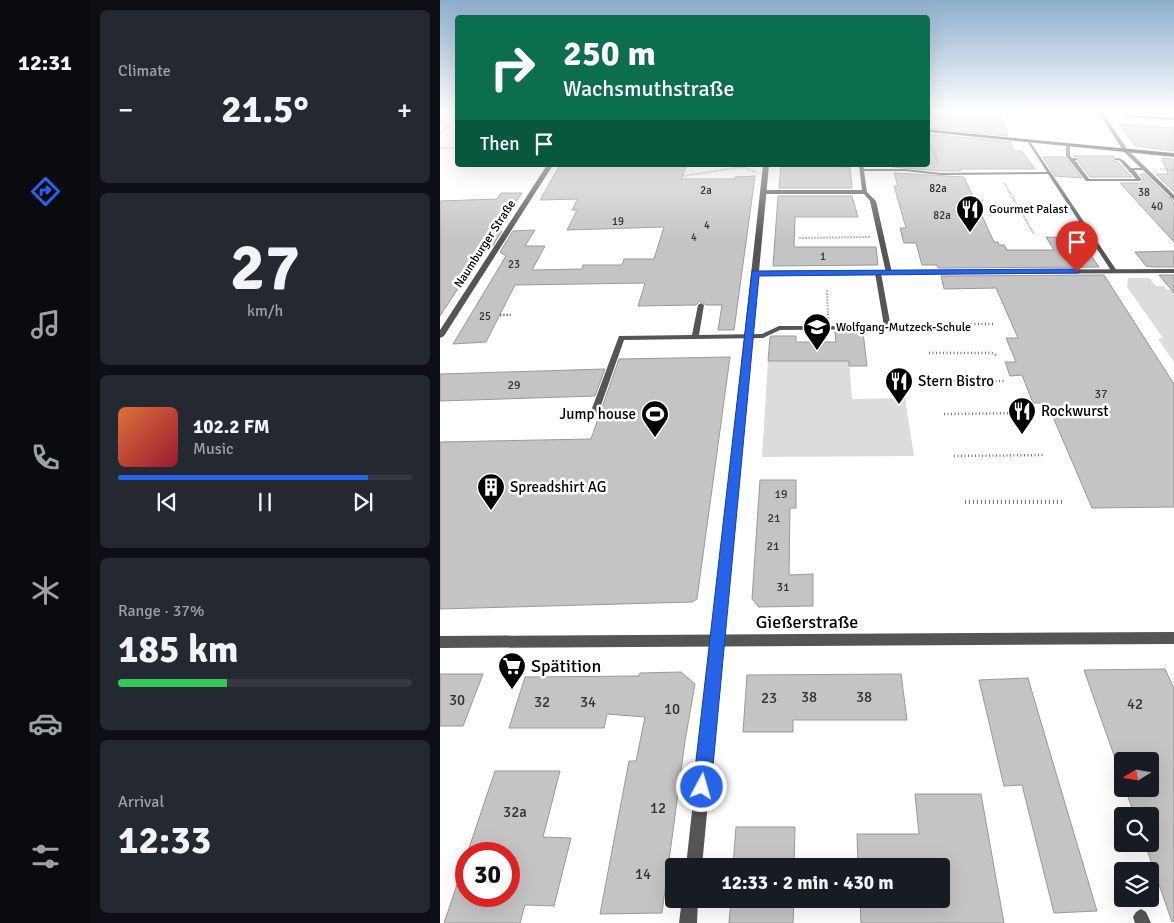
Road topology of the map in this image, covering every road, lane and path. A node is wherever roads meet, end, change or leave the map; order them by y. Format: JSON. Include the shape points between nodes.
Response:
{"nodes":[{"id":1,"x":1038,"y":155,"type":"edge"},
{"id":2,"x":1068,"y":155,"type":"edge"},
{"id":3,"x":1131,"y":155,"type":"edge"},
{"id":4,"x":1117,"y":159,"type":"dead end"},
{"id":5,"x":549,"y":167,"type":"edge"},
{"id":6,"x":735,"y":167,"type":"edge"},
{"id":7,"x":747,"y":167,"type":"edge"},
{"id":8,"x":1166,"y":167,"type":"dead end"},
{"id":9,"x":862,"y":168,"type":"edge"},
{"id":10,"x":1174,"y":168,"type":"edge"},
{"id":11,"x":1145,"y":169,"type":"junction"},
{"id":12,"x":766,"y":170,"type":"edge"},
{"id":13,"x":1130,"y":170,"type":"junction"},
{"id":14,"x":999,"y":173,"type":"junction"},
{"id":15,"x":1050,"y":173,"type":"junction"},
{"id":16,"x":683,"y":176,"type":"dead end"},
{"id":17,"x":763,"y":192,"type":"junction"},
{"id":18,"x":865,"y":192,"type":"junction"},
{"id":19,"x":1174,"y":198,"type":"edge"},
{"id":20,"x":976,"y":201,"type":"dead end"},
{"id":21,"x":983,"y":201,"type":"dead end"},
{"id":22,"x":1034,"y":234,"type":"dead end"},
{"id":23,"x":881,"y":237,"type":"junction"},
{"id":24,"x":798,"y":238,"type":"dead end"},
{"id":25,"x":1114,"y":271,"type":"junction"},
{"id":26,"x":1174,"y":271,"type":"edge"},
{"id":27,"x":755,"y":273,"type":"junction"},
{"id":28,"x":878,"y":273,"type":"junction"},
{"id":29,"x":888,"y":273,"type":"junction"},
{"id":30,"x":826,"y":290,"type":"dead end"},
{"id":31,"x":702,"y":305,"type":"dead end"},
{"id":32,"x":511,"y":315,"type":"dead end"},
{"id":33,"x":500,"y":316,"type":"dead end"},
{"id":34,"x":922,"y":324,"type":"dead end"},
{"id":35,"x":995,"y":324,"type":"dead end"},
{"id":36,"x":828,"y":328,"type":"junction"},
{"id":37,"x":440,"y":336,"type":"edge"},
{"id":38,"x":748,"y":336,"type":"junction"},
{"id":39,"x":695,"y":337,"type":"junction"},
{"id":40,"x":929,"y":353,"type":"dead end"},
{"id":41,"x":996,"y":355,"type":"dead end"},
{"id":42,"x":936,"y":381,"type":"dead end"},
{"id":43,"x":1006,"y":381,"type":"dead end"},
{"id":44,"x":595,"y":411,"type":"dead end"},
{"id":45,"x":1029,"y":413,"type":"dead end"},
{"id":46,"x":944,"y":414,"type":"dead end"},
{"id":47,"x":1045,"y":455,"type":"dead end"},
{"id":48,"x":954,"y":456,"type":"dead end"},
{"id":49,"x":966,"y":502,"type":"dead end"},
{"id":50,"x":1063,"y":502,"type":"dead end"},
{"id":51,"x":1174,"y":638,"type":"edge"},
{"id":52,"x":718,"y":640,"type":"junction"},
{"id":53,"x":440,"y":642,"type":"edge"},
{"id":54,"x":695,"y":858,"type":"edge"},
{"id":55,"x":689,"y":908,"type":"edge"},
{"id":56,"x":688,"y":923,"type":"edge"}],
"edges":[{"from":1,"to":15,"type":"lane"},
{"from":2,"to":13,"type":"lane","via":[[1088,180],[1140,180]]},
{"from":3,"to":11,"type":"street"},
{"from":4,"to":13,"type":"lane"},
{"from":5,"to":37,"type":"street","name":"Naumburger Straße"},
{"from":6,"to":16,"type":"path"},
{"from":7,"to":12,"type":"path"},
{"from":8,"to":10,"type":"path"},
{"from":9,"to":14,"type":"lane","via":[[942,174]]},
{"from":9,"to":18,"type":"lane"},
{"from":11,"to":13,"type":"lane"},
{"from":11,"to":19,"type":"street"},
{"from":12,"to":17,"type":"street"},
{"from":14,"to":15,"type":"lane"},
{"from":14,"to":22,"type":"path"},
{"from":15,"to":25,"type":"lane"},
{"from":17,"to":18,"type":"lane"},
{"from":17,"to":27,"type":"street"},
{"from":18,"to":23,"type":"lane","via":[[873,201]]},
{"from":20,"to":21,"type":"path"},
{"from":23,"to":24,"type":"path"},
{"from":23,"to":29,"type":"lane"},
{"from":25,"to":26,"type":"street"},
{"from":25,"to":29,"type":"street"},
{"from":27,"to":28,"type":"street"},
{"from":27,"to":38,"type":"street"},
{"from":28,"to":29,"type":"street"},
{"from":28,"to":36,"type":"lane","via":[[888,328]]},
{"from":30,"to":36,"type":"path"},
{"from":31,"to":39,"type":"lane"},
{"from":32,"to":33,"type":"path"},
{"from":34,"to":35,"type":"path"},
{"from":36,"to":38,"type":"lane","via":[[779,328],[763,336]]},
{"from":38,"to":39,"type":"lane"},
{"from":38,"to":52,"type":"street"},
{"from":39,"to":44,"type":"lane","via":[[621,338]]},
{"from":40,"to":41,"type":"path"},
{"from":42,"to":43,"type":"path"},
{"from":45,"to":46,"type":"path"},
{"from":47,"to":48,"type":"path"},
{"from":49,"to":50,"type":"path"},
{"from":51,"to":52,"type":"street","name":"Gießerstraße"},
{"from":52,"to":53,"type":"street","name":"Gießerstraße"},
{"from":52,"to":54,"type":"street"},
{"from":55,"to":56,"type":"street"}]}
